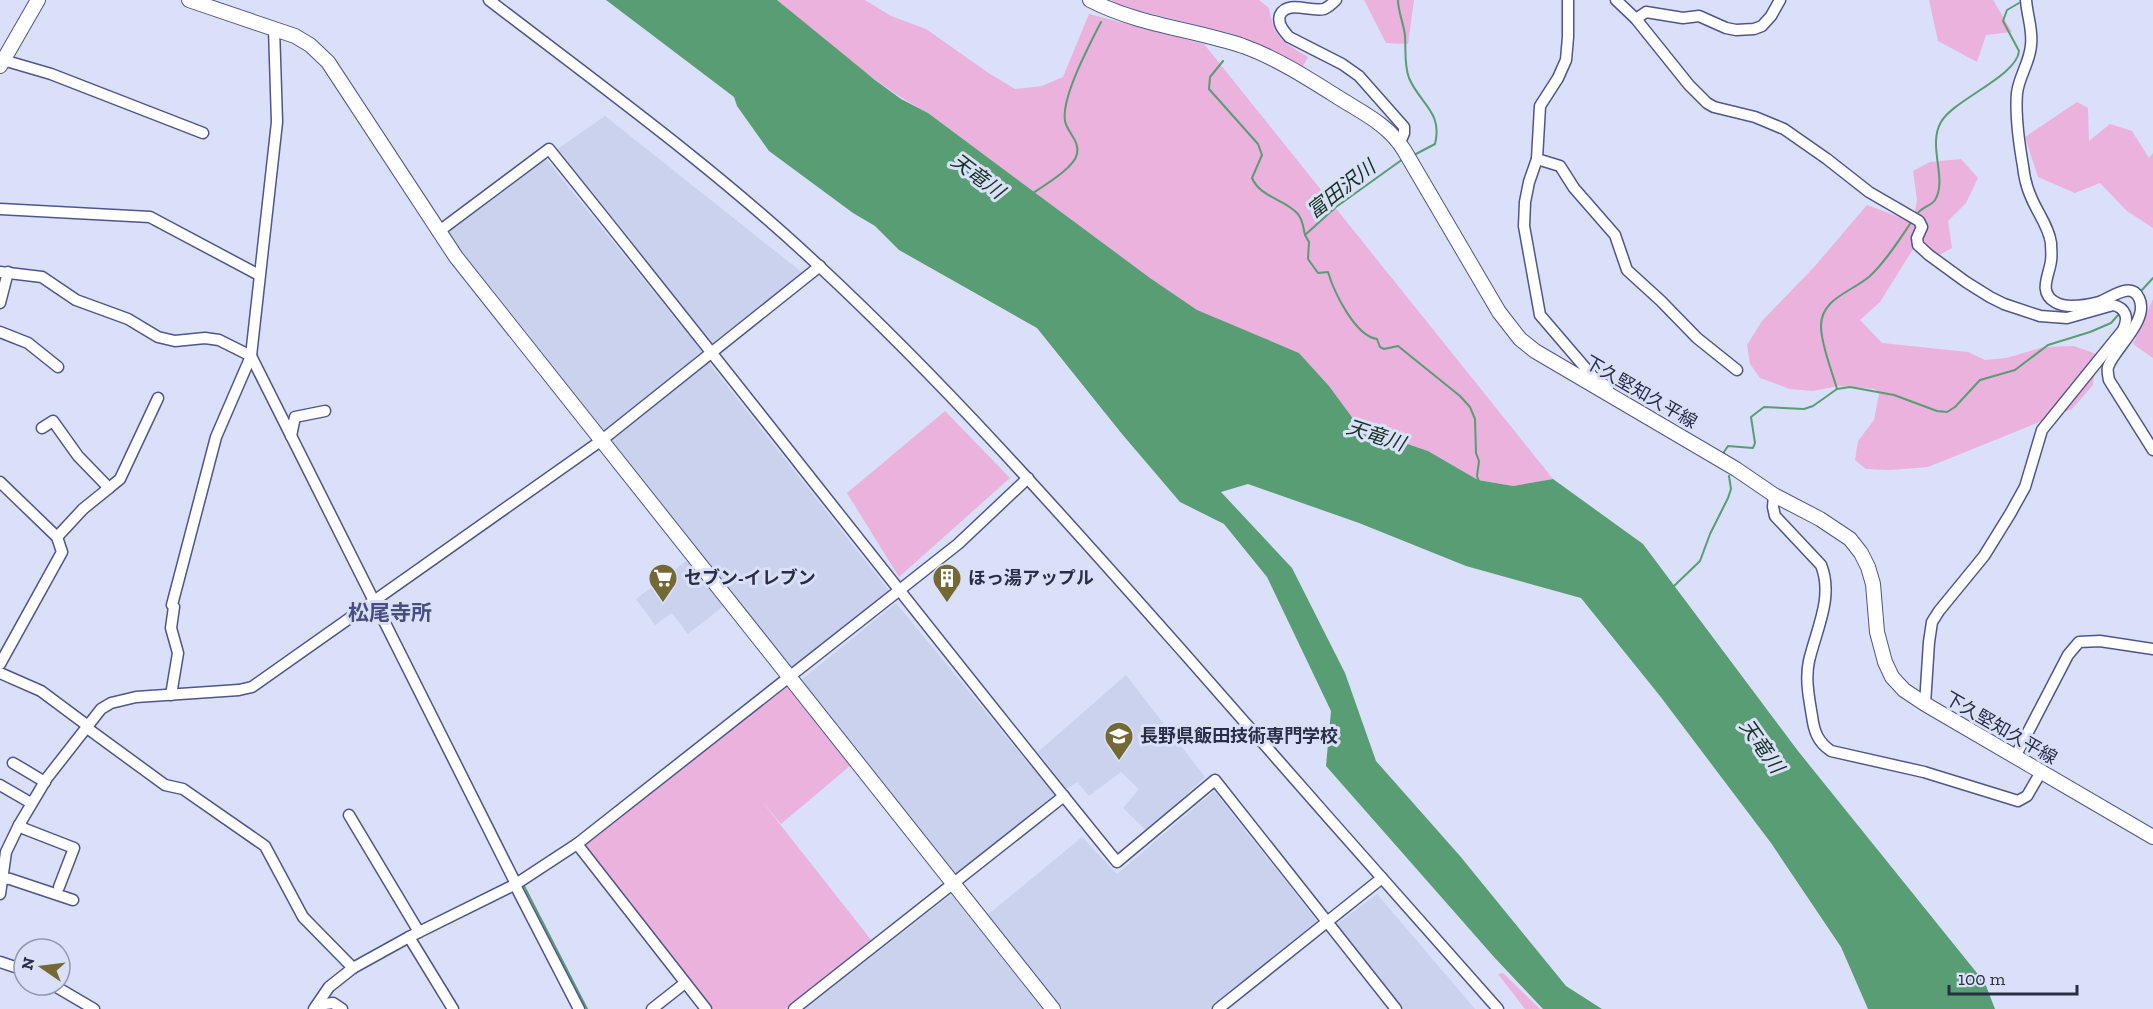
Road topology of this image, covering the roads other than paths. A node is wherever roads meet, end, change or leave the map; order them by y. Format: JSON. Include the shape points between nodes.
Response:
{"nodes":[{"id":1,"x":38,"y":0,"type":"edge"},
{"id":2,"x":189,"y":0,"type":"edge"},
{"id":3,"x":489,"y":0,"type":"edge"},
{"id":4,"x":1090,"y":0,"type":"edge"},
{"id":5,"x":1335,"y":0,"type":"edge"},
{"id":6,"x":1568,"y":0,"type":"edge"},
{"id":7,"x":1616,"y":0,"type":"edge"},
{"id":8,"x":1780,"y":0,"type":"edge"},
{"id":9,"x":2026,"y":0,"type":"edge"},
{"id":10,"x":1636,"y":19,"type":"junction"},
{"id":11,"x":274,"y":27,"type":"junction"},
{"id":12,"x":2,"y":63,"type":"edge"},
{"id":13,"x":203,"y":133,"type":"dead end"},
{"id":14,"x":1402,"y":146,"type":"junction"},
{"id":15,"x":1537,"y":159,"type":"junction"},
{"id":16,"x":0,"y":209,"type":"edge"},
{"id":17,"x":438,"y":231,"type":"junction"},
{"id":18,"x":820,"y":266,"type":"junction"},
{"id":19,"x":4,"y":272,"type":"edge"},
{"id":20,"x":259,"y":275,"type":"junction"},
{"id":21,"x":2139,"y":297,"type":"junction"},
{"id":22,"x":0,"y":303,"type":"edge"},
{"id":23,"x":2124,"y":311,"type":"junction"},
{"id":24,"x":0,"y":332,"type":"edge"},
{"id":25,"x":713,"y":352,"type":"junction"},
{"id":26,"x":251,"y":356,"type":"junction"},
{"id":27,"x":58,"y":367,"type":"dead end"},
{"id":28,"x":1737,"y":370,"type":"dead end"},
{"id":29,"x":158,"y":398,"type":"dead end"},
{"id":30,"x":1618,"y":402,"type":"junction"},
{"id":31,"x":325,"y":411,"type":"dead end"},
{"id":32,"x":42,"y":428,"type":"dead end"},
{"id":33,"x":291,"y":436,"type":"junction"},
{"id":34,"x":602,"y":440,"type":"junction"},
{"id":35,"x":2153,"y":450,"type":"edge"},
{"id":36,"x":1029,"y":478,"type":"junction"},
{"id":37,"x":0,"y":482,"type":"edge"},
{"id":38,"x":109,"y":488,"type":"junction"},
{"id":39,"x":1774,"y":495,"type":"junction"},
{"id":40,"x":57,"y":537,"type":"junction"},
{"id":41,"x":899,"y":590,"type":"junction"},
{"id":42,"x":374,"y":600,"type":"junction"},
{"id":43,"x":2153,"y":649,"type":"edge"},
{"id":44,"x":0,"y":664,"type":"edge"},
{"id":45,"x":0,"y":673,"type":"edge"},
{"id":46,"x":789,"y":676,"type":"junction"},
{"id":47,"x":171,"y":694,"type":"junction"},
{"id":48,"x":1925,"y":704,"type":"junction"},
{"id":49,"x":87,"y":727,"type":"junction"},
{"id":50,"x":2015,"y":757,"type":"junction"},
{"id":51,"x":14,"y":763,"type":"dead end"},
{"id":52,"x":2041,"y":772,"type":"junction"},
{"id":53,"x":45,"y":782,"type":"junction"},
{"id":54,"x":0,"y":785,"type":"edge"},
{"id":55,"x":1064,"y":796,"type":"junction"},
{"id":56,"x":31,"y":803,"type":"junction"},
{"id":57,"x":349,"y":815,"type":"dead end"},
{"id":58,"x":19,"y":825,"type":"junction"},
{"id":59,"x":2153,"y":837,"type":"edge"},
{"id":60,"x":577,"y":844,"type":"junction"},
{"id":61,"x":2,"y":878,"type":"junction"},
{"id":62,"x":1382,"y":879,"type":"junction"},
{"id":63,"x":953,"y":884,"type":"junction"},
{"id":64,"x":516,"y":885,"type":"junction"},
{"id":65,"x":59,"y":887,"type":"dead end"},
{"id":66,"x":0,"y":894,"type":"edge"},
{"id":67,"x":73,"y":900,"type":"dead end"},
{"id":68,"x":1327,"y":923,"type":"junction"},
{"id":69,"x":414,"y":934,"type":"junction"},
{"id":70,"x":353,"y":968,"type":"junction"},
{"id":71,"x":685,"y":983,"type":"junction"},
{"id":72,"x":72,"y":996,"type":"edge"},
{"id":73,"x":315,"y":1007,"type":"edge"},
{"id":74,"x":94,"y":1009,"type":"edge"},
{"id":75,"x":342,"y":1009,"type":"edge"},
{"id":76,"x":453,"y":1009,"type":"edge"},
{"id":77,"x":579,"y":1009,"type":"edge"},
{"id":78,"x":652,"y":1009,"type":"edge"},
{"id":79,"x":706,"y":1009,"type":"edge"},
{"id":80,"x":794,"y":1009,"type":"edge"},
{"id":81,"x":1053,"y":1009,"type":"edge"},
{"id":82,"x":1218,"y":1009,"type":"edge"},
{"id":83,"x":1396,"y":1009,"type":"edge"},
{"id":84,"x":1498,"y":1009,"type":"edge"}],
"edges":[{"from":1,"to":12,"type":"main road"},
{"from":2,"to":11,"type":"main road"},
{"from":3,"to":18,"type":"street","via":[[703,165]]},
{"from":4,"to":14,"type":"main road","name":"下久堅知久平線","via":[[1125,16],[1244,46],[1377,122]]},
{"from":5,"to":14,"type":"street","via":[[1327,8],[1286,7],[1279,21],[1283,31],[1359,76],[1404,127]]},
{"from":6,"to":15,"type":"street","via":[[1566,60],[1540,106]]},
{"from":7,"to":10,"type":"street"},
{"from":8,"to":10,"type":"street","via":[[1762,26],[1754,28],[1726,28],[1699,16],[1683,18],[1646,12]]},
{"from":9,"to":21,"type":"street","via":[[2032,44],[2017,94],[2018,122],[2030,196],[2050,239],[2047,296],[2066,306],[2099,302],[2127,291]]},
{"from":10,"to":23,"type":"street","via":[[1707,103],[1784,129],[1869,192],[1915,218],[1922,227],[1918,244],[1940,264],[1990,297],[2040,316],[2067,318],[2113,305]]},
{"from":11,"to":17,"type":"main road","via":[[310,45],[328,62]]},
{"from":11,"to":20,"type":"street","via":[[277,122]]},
{"from":12,"to":13,"type":"street","via":[[51,74]]},
{"from":14,"to":30,"type":"main road","name":"下久堅知久平線","via":[[1513,331],[1535,351]]},
{"from":15,"to":28,"type":"street","via":[[1560,166],[1615,235],[1627,270],[1697,338]]},
{"from":15,"to":30,"type":"street","via":[[1525,202],[1524,226],[1540,315],[1594,378],[1613,391]]},
{"from":16,"to":20,"type":"street","via":[[150,217]]},
{"from":17,"to":25,"type":"street","via":[[549,149]]},
{"from":17,"to":34,"type":"main road"},
{"from":18,"to":25,"type":"street"},
{"from":18,"to":36,"type":"street"},
{"from":19,"to":22,"type":"street"},
{"from":19,"to":26,"type":"street","via":[[42,277],[76,300],[128,319],[158,337],[175,341],[219,340]]},
{"from":20,"to":26,"type":"street"},
{"from":21,"to":23,"type":"street"},
{"from":21,"to":35,"type":"street","via":[[2138,318],[2107,372]]},
{"from":23,"to":48,"type":"street","via":[[2127,323],[2123,330],[2042,430],[2025,487],[2010,514],[1984,556],[1932,622]]},
{"from":24,"to":27,"type":"street","via":[[28,342]]},
{"from":25,"to":34,"type":"street"},
{"from":25,"to":41,"type":"street"},
{"from":26,"to":33,"type":"street"},
{"from":26,"to":47,"type":"street","via":[[216,437],[172,605],[171,631],[178,653]]},
{"from":29,"to":38,"type":"street","via":[[120,479]]},
{"from":30,"to":39,"type":"main road","name":"下久堅知久平線"},
{"from":31,"to":33,"type":"street","via":[[295,417]]},
{"from":32,"to":38,"type":"street","via":[[53,422]]},
{"from":33,"to":42,"type":"street"},
{"from":34,"to":42,"type":"street"},
{"from":34,"to":46,"type":"main road"},
{"from":36,"to":41,"type":"street","via":[[958,544]]},
{"from":36,"to":62,"type":"street"},
{"from":37,"to":40,"type":"street"},
{"from":38,"to":40,"type":"street"},
{"from":39,"to":48,"type":"main road","name":"下久堅知久平線","via":[[1837,530],[1861,553],[1873,584],[1877,632],[1885,662],[1905,690]]},
{"from":39,"to":52,"type":"street","via":[[1775,516],[1821,565],[1825,576],[1821,621],[1809,662],[1807,686],[1821,744],[1832,751],[1924,772],[2018,801],[2024,800]]},
{"from":40,"to":44,"type":"street","via":[[62,552]]},
{"from":41,"to":46,"type":"street"},
{"from":41,"to":55,"type":"street"},
{"from":42,"to":47,"type":"street","via":[[252,687]]},
{"from":42,"to":64,"type":"street"},
{"from":43,"to":50,"type":"street","via":[[2079,642],[2068,655]]},
{"from":45,"to":49,"type":"street","via":[[41,691]]},
{"from":46,"to":60,"type":"street"},
{"from":46,"to":63,"type":"main road"},
{"from":47,"to":49,"type":"street","via":[[111,703]]},
{"from":48,"to":50,"type":"main road","name":"下久堅知久平線"},
{"from":49,"to":53,"type":"street"},
{"from":49,"to":70,"type":"street","via":[[165,785],[183,789],[265,846],[303,916]]},
{"from":50,"to":52,"type":"main road","name":"下久堅知久平線"},
{"from":51,"to":53,"type":"street"},
{"from":52,"to":59,"type":"main road","name":"下久堅知久平線"},
{"from":53,"to":56,"type":"street"},
{"from":54,"to":56,"type":"street"},
{"from":55,"to":63,"type":"street"},
{"from":55,"to":68,"type":"street","via":[[1117,862],[1215,780]]},
{"from":56,"to":58,"type":"street"},
{"from":57,"to":69,"type":"street"},
{"from":58,"to":61,"type":"street","via":[[6,852]]},
{"from":58,"to":65,"type":"street","via":[[74,848]]},
{"from":60,"to":64,"type":"street"},
{"from":60,"to":71,"type":"street"},
{"from":61,"to":66,"type":"street"},
{"from":61,"to":67,"type":"street"},
{"from":62,"to":68,"type":"street"},
{"from":62,"to":84,"type":"street"},
{"from":63,"to":80,"type":"street"},
{"from":63,"to":81,"type":"main road"},
{"from":64,"to":69,"type":"street"},
{"from":64,"to":77,"type":"street"},
{"from":68,"to":82,"type":"street"},
{"from":68,"to":83,"type":"street"},
{"from":69,"to":70,"type":"street"},
{"from":69,"to":76,"type":"street"},
{"from":70,"to":73,"type":"street","via":[[337,978]]},
{"from":71,"to":78,"type":"street"},
{"from":71,"to":79,"type":"street"},
{"from":72,"to":74,"type":"street"},
{"from":73,"to":75,"type":"street","via":[[333,1003]]}]}
